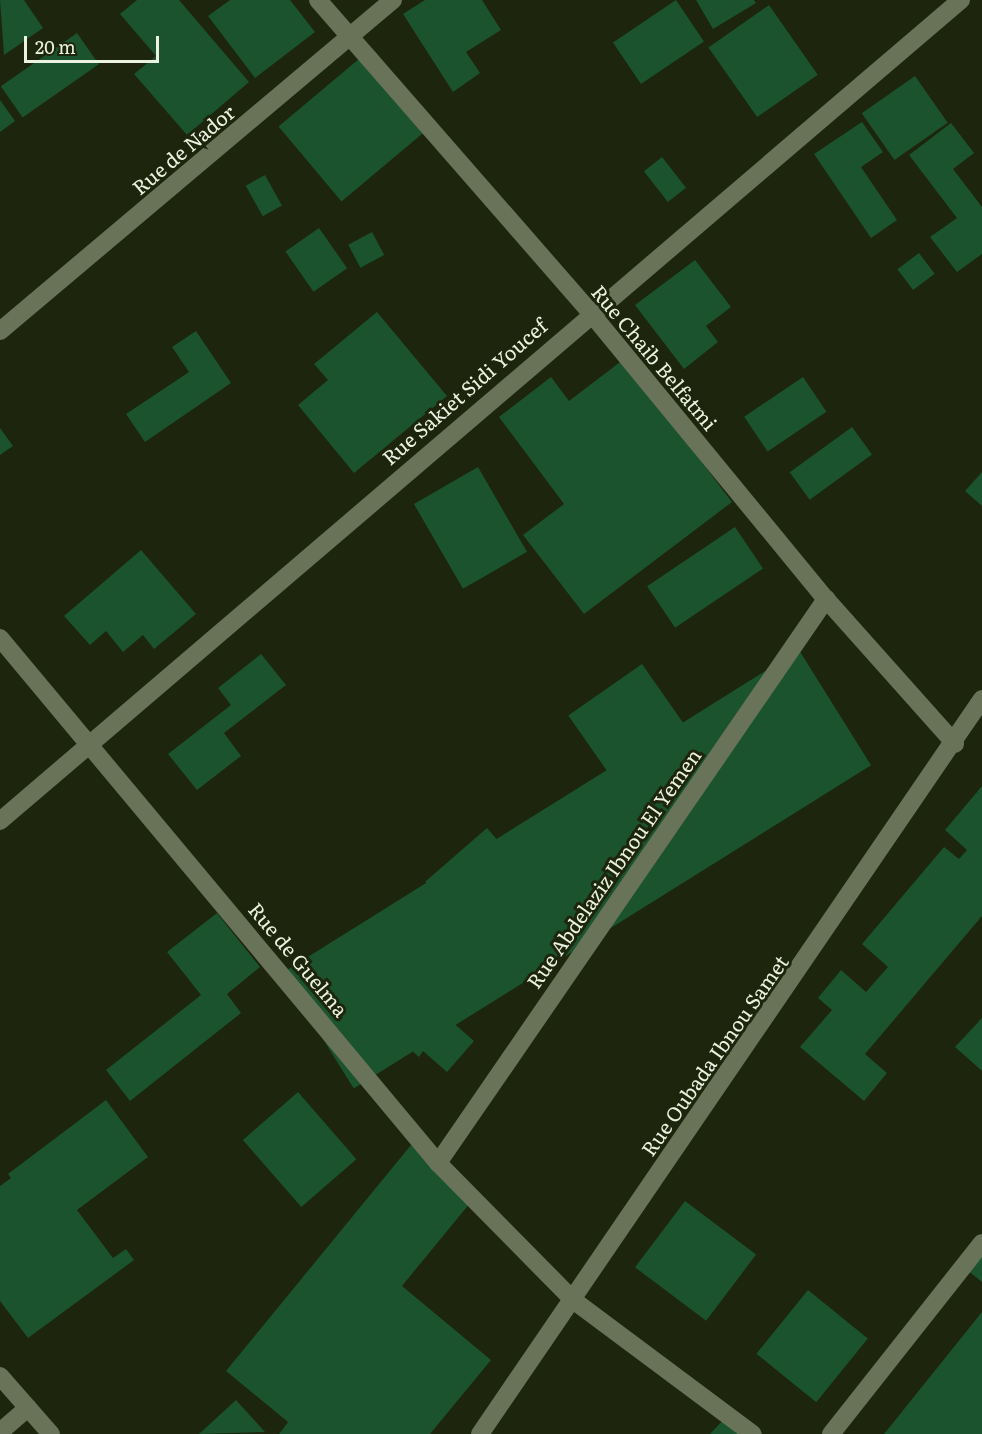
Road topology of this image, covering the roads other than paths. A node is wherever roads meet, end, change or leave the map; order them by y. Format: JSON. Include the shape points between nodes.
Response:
{"nodes":[{"id":1,"x":318,"y":0,"type":"edge"},
{"id":2,"x":393,"y":0,"type":"edge"},
{"id":3,"x":961,"y":0,"type":"edge"},
{"id":4,"x":350,"y":38,"type":"junction"},
{"id":5,"x":590,"y":312,"type":"junction"},
{"id":6,"x":0,"y":331,"type":"edge"},
{"id":7,"x":826,"y":599,"type":"junction"},
{"id":8,"x":0,"y":638,"type":"edge"},
{"id":9,"x":982,"y":699,"type":"edge"},
{"id":10,"x":90,"y":743,"type":"junction"},
{"id":11,"x":955,"y":744,"type":"junction"},
{"id":12,"x":0,"y":821,"type":"edge"},
{"id":13,"x":438,"y":1163,"type":"junction"},
{"id":14,"x":981,"y":1246,"type":"edge"},
{"id":15,"x":573,"y":1300,"type":"junction"},
{"id":16,"x":0,"y":1376,"type":"edge"},
{"id":17,"x":28,"y":1408,"type":"junction"},
{"id":18,"x":0,"y":1432,"type":"edge"},
{"id":19,"x":51,"y":1434,"type":"edge"},
{"id":20,"x":480,"y":1434,"type":"edge"},
{"id":21,"x":753,"y":1434,"type":"edge"},
{"id":22,"x":831,"y":1434,"type":"edge"}],
"edges":[{"from":1,"to":4,"type":"street","name":"Rue Chaib Belfatmi"},
{"from":2,"to":4,"type":"street","name":"Rue de Nador"},
{"from":3,"to":5,"type":"street","name":"Rue Sakiet Sidi Youcef"},
{"from":4,"to":5,"type":"street","name":"Rue Chaib Belfatmi"},
{"from":4,"to":6,"type":"street","name":"Rue de Nador"},
{"from":5,"to":7,"type":"street","name":"Rue Chaib Belfatmi"},
{"from":5,"to":10,"type":"street","name":"Rue Sakiet Sidi Youcef"},
{"from":7,"to":11,"type":"street","name":"Rue Chaib Belfatmi"},
{"from":7,"to":13,"type":"street","name":"Rue Abdelaziz Ibnou El Yemen"},
{"from":8,"to":10,"type":"street","name":"Rue de Guelma"},
{"from":9,"to":11,"type":"street","name":"Rue Oubada Ibnou Samet"},
{"from":10,"to":12,"type":"street","name":"Rue Sakiet Sidi Youcef"},
{"from":10,"to":13,"type":"street","name":"Rue de Guelma"},
{"from":11,"to":15,"type":"street","name":"Rue Oubada Ibnou Samet"},
{"from":13,"to":15,"type":"street","name":"Rue de Guelma"},
{"from":14,"to":22,"type":"street"},
{"from":15,"to":20,"type":"street","name":"Rue Oubada Ibnou Samet"},
{"from":15,"to":21,"type":"street","name":"Rue de Guelma"},
{"from":16,"to":17,"type":"street"},
{"from":17,"to":18,"type":"street"},
{"from":17,"to":19,"type":"street"}]}
